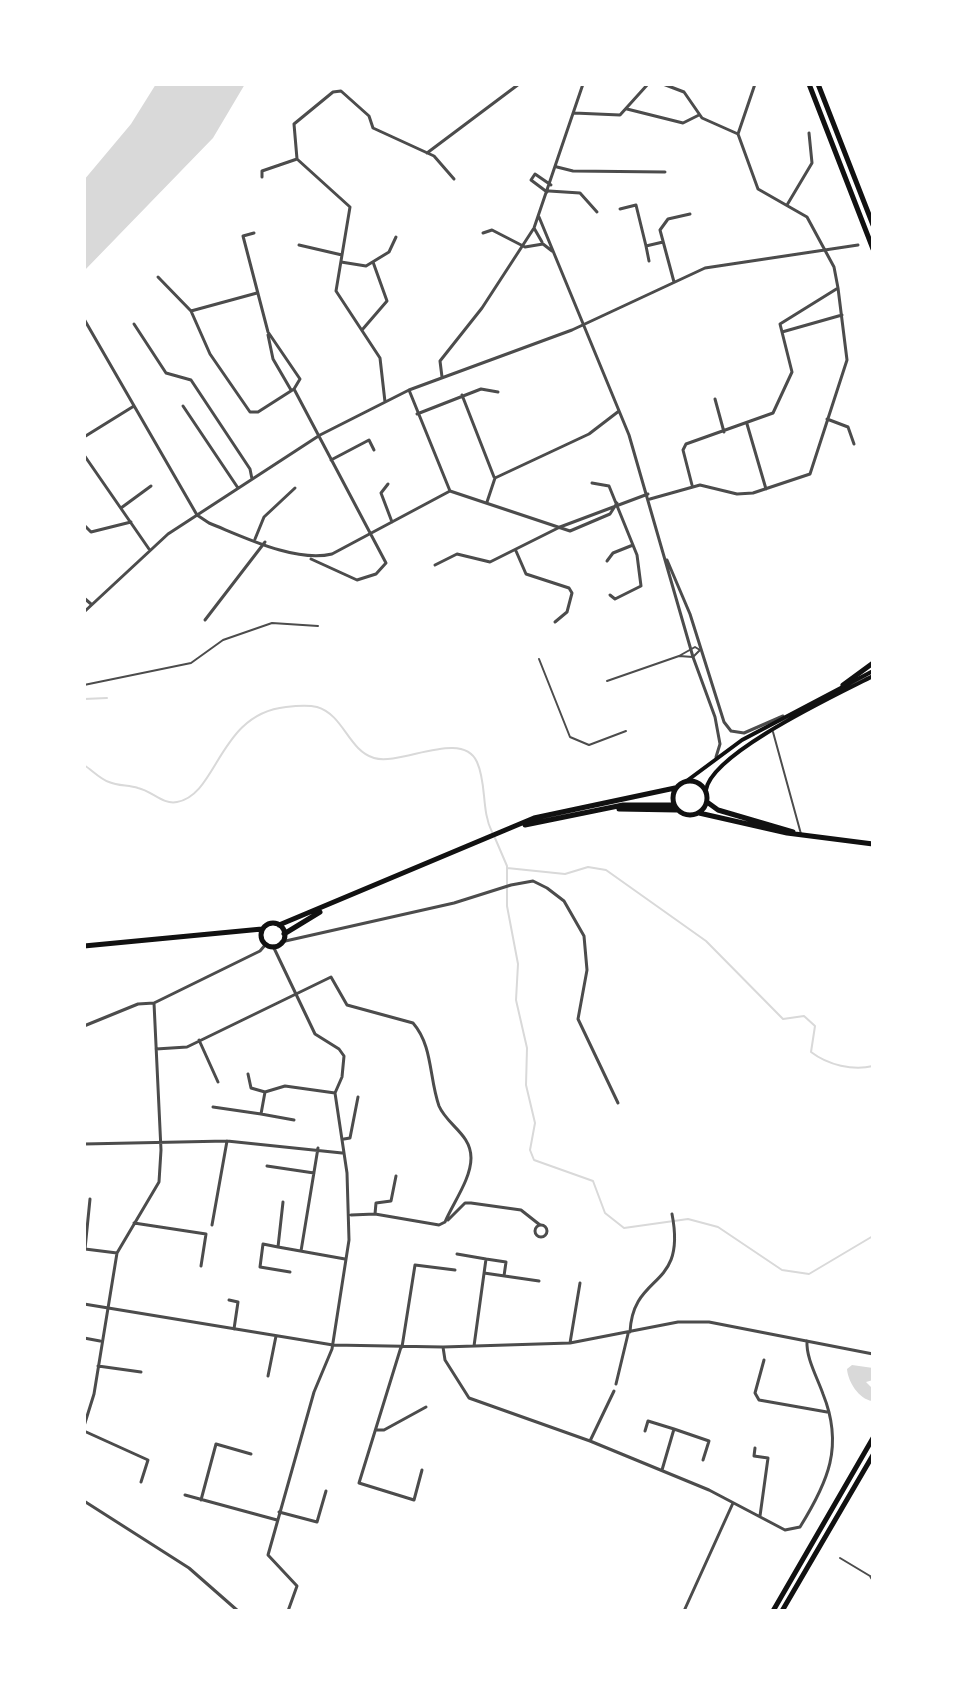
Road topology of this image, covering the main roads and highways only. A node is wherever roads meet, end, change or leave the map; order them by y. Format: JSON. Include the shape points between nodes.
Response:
{"nodes":[{"id":1,"x":809,"y":84,"type":"edge"},
{"id":2,"x":818,"y":84,"type":"edge"},
{"id":3,"x":873,"y":225,"type":"edge"},
{"id":4,"x":873,"y":249,"type":"edge"},
{"id":5,"x":873,"y":663,"type":"edge"},
{"id":6,"x":873,"y":673,"type":"edge"},
{"id":7,"x":843,"y":685,"type":"junction"},
{"id":8,"x":688,"y":780,"type":"junction"},
{"id":9,"x":675,"y":788,"type":"junction"},
{"id":10,"x":706,"y":790,"type":"junction"},
{"id":11,"x":707,"y":802,"type":"junction"},
{"id":12,"x":676,"y":808,"type":"junction"},
{"id":13,"x":699,"y":813,"type":"junction"},
{"id":14,"x":505,"y":830,"type":"junction"},
{"id":15,"x":799,"y":834,"type":"junction"},
{"id":16,"x":873,"y":844,"type":"edge"},
{"id":17,"x":345,"y":898,"type":"junction"},
{"id":18,"x":279,"y":925,"type":"junction"},
{"id":19,"x":263,"y":938,"type":"junction"},
{"id":20,"x":283,"y":938,"type":"junction"},
{"id":21,"x":84,"y":946,"type":"edge"},
{"id":22,"x":873,"y":1438,"type":"edge"},
{"id":23,"x":873,"y":1455,"type":"edge"},
{"id":24,"x":773,"y":1611,"type":"edge"},
{"id":25,"x":782,"y":1611,"type":"edge"}],
"edges":[{"from":1,"to":4,"type":"main road"},
{"from":2,"to":3,"type":"main road"},
{"from":5,"to":7,"type":"main road"},
{"from":6,"to":7,"type":"main road"},
{"from":6,"to":10,"type":"main road","via":[[714,770]]},
{"from":7,"to":8,"type":"main road","via":[[716,757]]},
{"from":8,"to":9,"type":"main road"},
{"from":8,"to":10,"type":"main road"},
{"from":9,"to":12,"type":"main road"},
{"from":9,"to":14,"type":"main road","via":[[566,809]]},
{"from":10,"to":11,"type":"main road"},
{"from":11,"to":13,"type":"main road"},
{"from":11,"to":15,"type":"main road"},
{"from":12,"to":13,"type":"main road","via":[[689,815]]},
{"from":12,"to":14,"type":"main road","via":[[606,808]]},
{"from":13,"to":15,"type":"main road"},
{"from":14,"to":17,"type":"main road"},
{"from":15,"to":16,"type":"main road"},
{"from":17,"to":18,"type":"main road"},
{"from":17,"to":20,"type":"main road"},
{"from":18,"to":19,"type":"main road","via":[[272,923]]},
{"from":18,"to":20,"type":"main road"},
{"from":19,"to":20,"type":"main road","via":[[273,946]]},
{"from":19,"to":21,"type":"main road","via":[[252,930]]},
{"from":22,"to":24,"type":"main road"},
{"from":23,"to":25,"type":"main road"}]}
